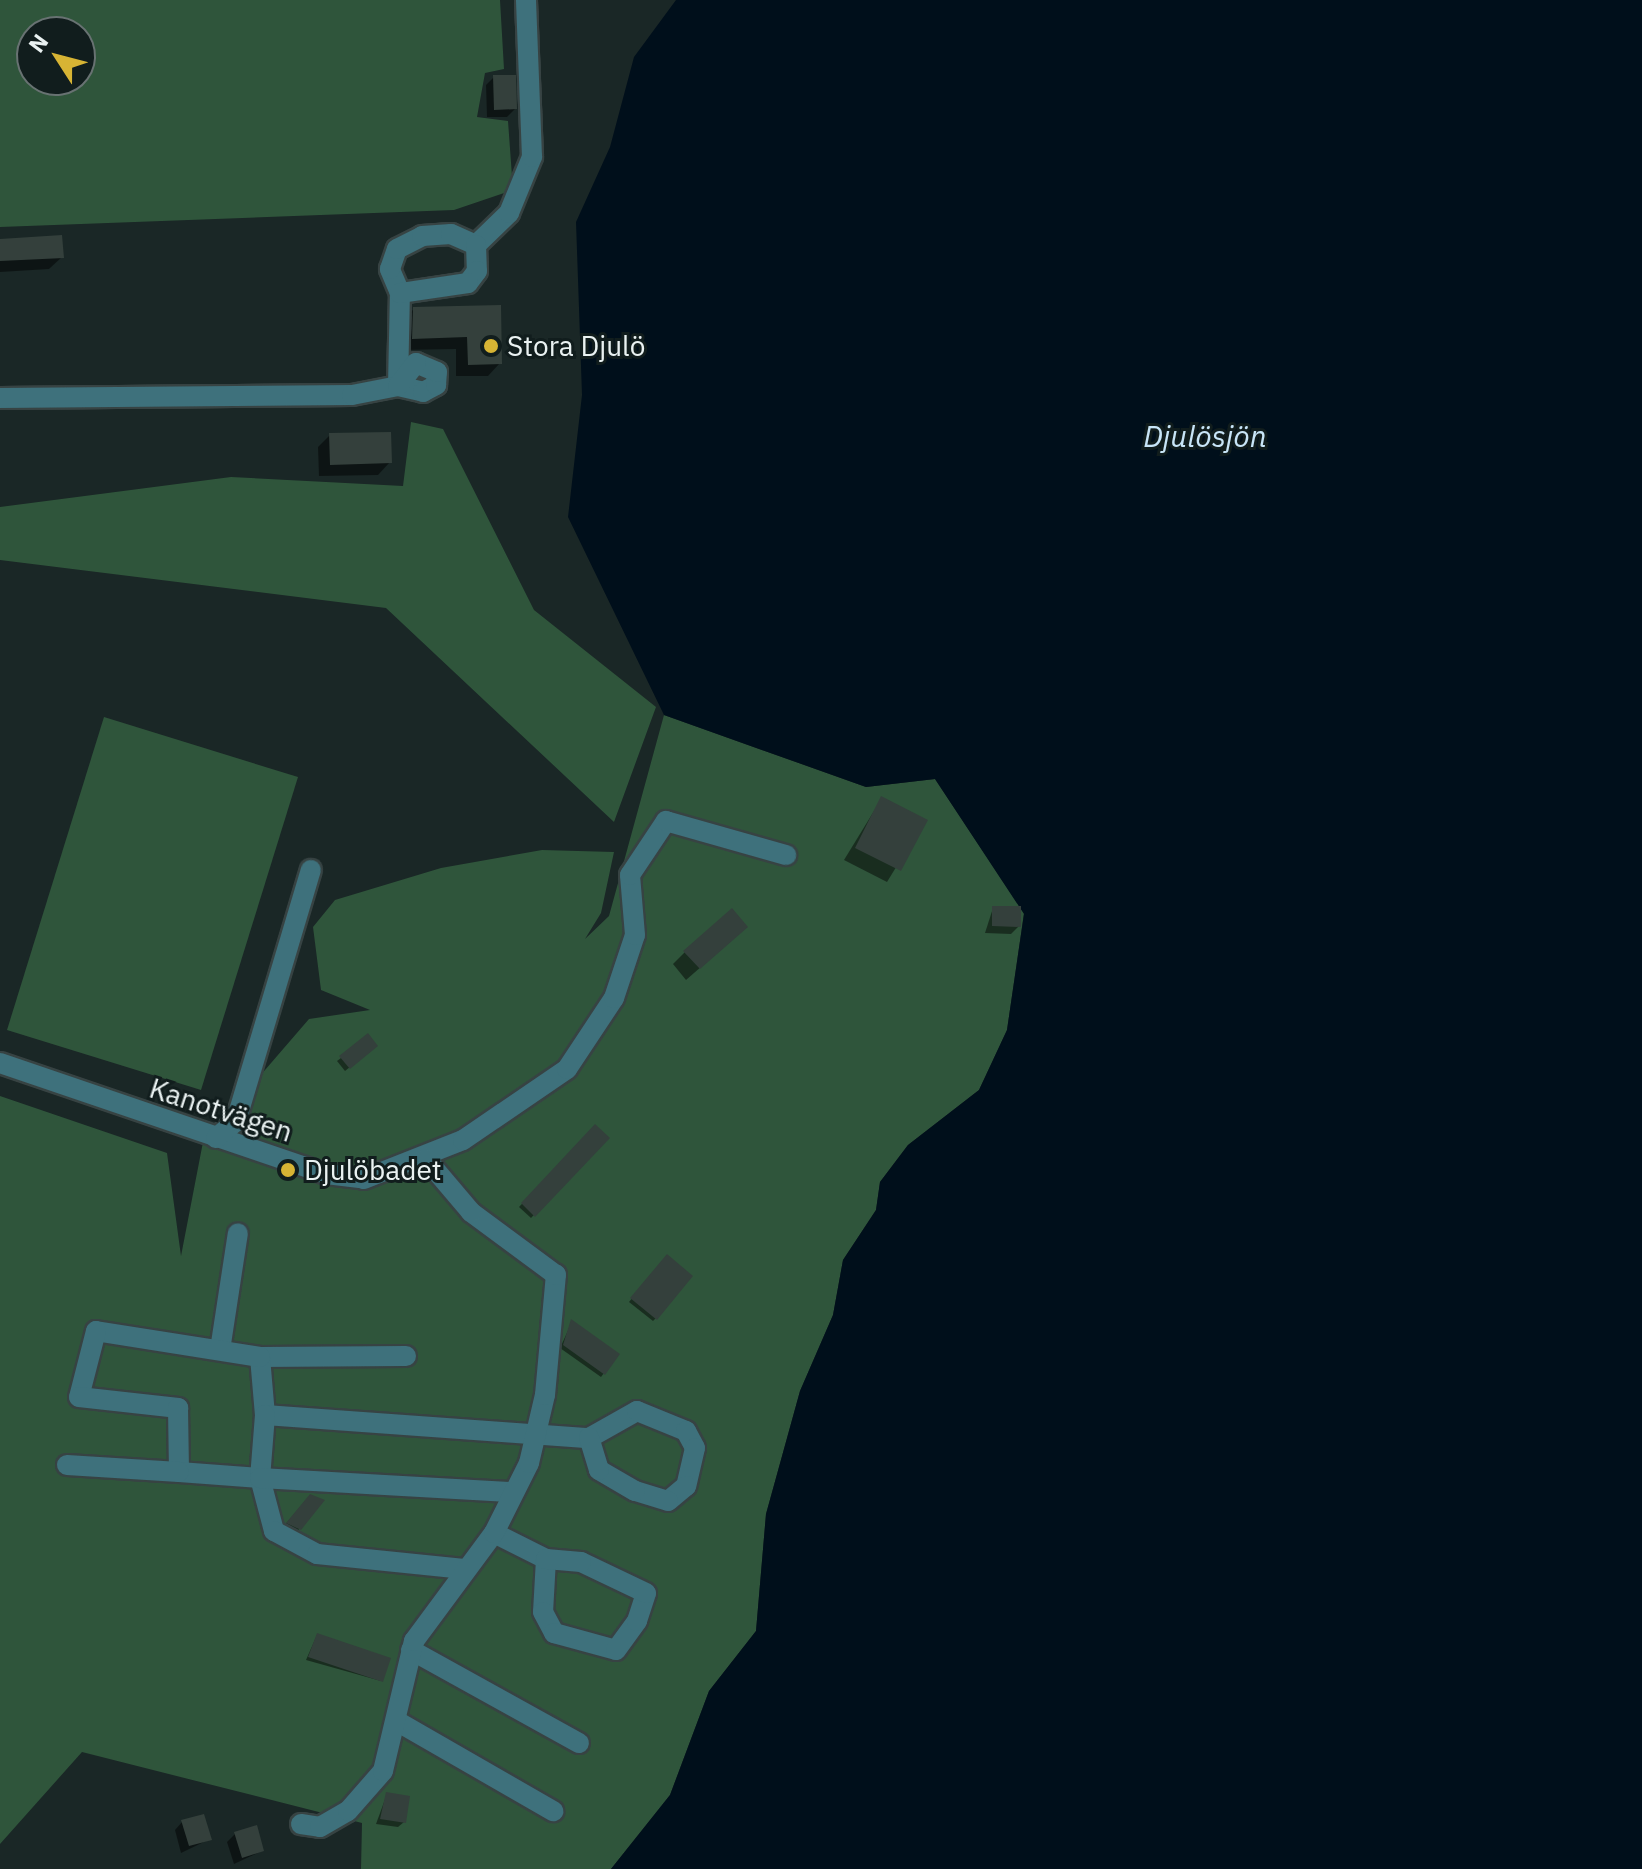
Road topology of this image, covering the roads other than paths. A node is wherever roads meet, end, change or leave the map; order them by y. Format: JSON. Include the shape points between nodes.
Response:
{"nodes":[{"id":1,"x":526,"y":0,"type":"edge"},
{"id":2,"x":476,"y":245,"type":"junction"},
{"id":3,"x":400,"y":293,"type":"junction"},
{"id":4,"x":0,"y":398,"type":"edge"},
{"id":5,"x":786,"y":855,"type":"dead end"},
{"id":6,"x":311,"y":870,"type":"dead end"},
{"id":7,"x":0,"y":1063,"type":"edge"},
{"id":8,"x":216,"y":1138,"type":"junction"},
{"id":9,"x":426,"y":1159,"type":"junction"},
{"id":10,"x":238,"y":1233,"type":"dead end"},
{"id":11,"x":220,"y":1350,"type":"junction"},
{"id":12,"x":406,"y":1356,"type":"dead end"},
{"id":13,"x":260,"y":1357,"type":"junction"},
{"id":14,"x":265,"y":1415,"type":"junction"},
{"id":15,"x":538,"y":1429,"type":"junction"},
{"id":16,"x":589,"y":1438,"type":"junction"},
{"id":17,"x":67,"y":1465,"type":"dead end"},
{"id":18,"x":179,"y":1472,"type":"junction"},
{"id":19,"x":260,"y":1478,"type":"junction"},
{"id":20,"x":514,"y":1492,"type":"junction"},
{"id":21,"x":494,"y":1533,"type":"junction"},
{"id":22,"x":546,"y":1559,"type":"junction"},
{"id":23,"x":464,"y":1569,"type":"junction"},
{"id":24,"x":411,"y":1650,"type":"junction"},
{"id":25,"x":400,"y":1723,"type":"junction"},
{"id":26,"x":579,"y":1743,"type":"dead end"},
{"id":27,"x":553,"y":1811,"type":"dead end"},
{"id":28,"x":301,"y":1824,"type":"dead end"}],
"edges":[{"from":1,"to":2,"type":"street","via":[[532,157],[509,213]]},
{"from":2,"to":3,"type":"street","via":[[477,271],[468,283]]},
{"from":2,"to":3,"type":"street","via":[[451,234],[405,242],[390,269]]},
{"from":3,"to":4,"type":"street","via":[[398,386],[352,395]]},
{"from":5,"to":9,"type":"street","name":"Kanotvägen","via":[[666,821],[630,875],[633,946],[589,1042],[538,1092]]},
{"from":6,"to":8,"type":"street","via":[[241,1108]]},
{"from":7,"to":8,"type":"street","name":"Kanotvägen"},
{"from":8,"to":9,"type":"street","name":"Kanotvägen","via":[[346,1179]]},
{"from":9,"to":15,"type":"street","via":[[471,1212],[556,1275]]},
{"from":10,"to":11,"type":"street"},
{"from":11,"to":13,"type":"street"},
{"from":11,"to":18,"type":"street","via":[[96,1331],[79,1397],[178,1408]]},
{"from":12,"to":13,"type":"street"},
{"from":13,"to":14,"type":"street"},
{"from":14,"to":15,"type":"street"},
{"from":14,"to":19,"type":"street"},
{"from":15,"to":16,"type":"street"},
{"from":15,"to":20,"type":"street"},
{"from":16,"to":16,"type":"street","via":[[599,1470],[635,1491],[668,1501],[686,1486],[695,1448],[686,1431],[637,1411]]},
{"from":17,"to":18,"type":"street"},
{"from":18,"to":19,"type":"street"},
{"from":19,"to":20,"type":"street"},
{"from":19,"to":23,"type":"street","via":[[274,1531],[317,1554]]},
{"from":20,"to":21,"type":"street"},
{"from":21,"to":22,"type":"street"},
{"from":21,"to":23,"type":"street"},
{"from":22,"to":22,"type":"street","via":[[581,1562],[646,1593],[637,1621],[616,1650],[554,1633],[543,1612]]},
{"from":23,"to":24,"type":"street"},
{"from":24,"to":25,"type":"street"},
{"from":24,"to":26,"type":"street"},
{"from":25,"to":27,"type":"street"},
{"from":25,"to":28,"type":"street","via":[[383,1771],[354,1804],[320,1827]]}]}
